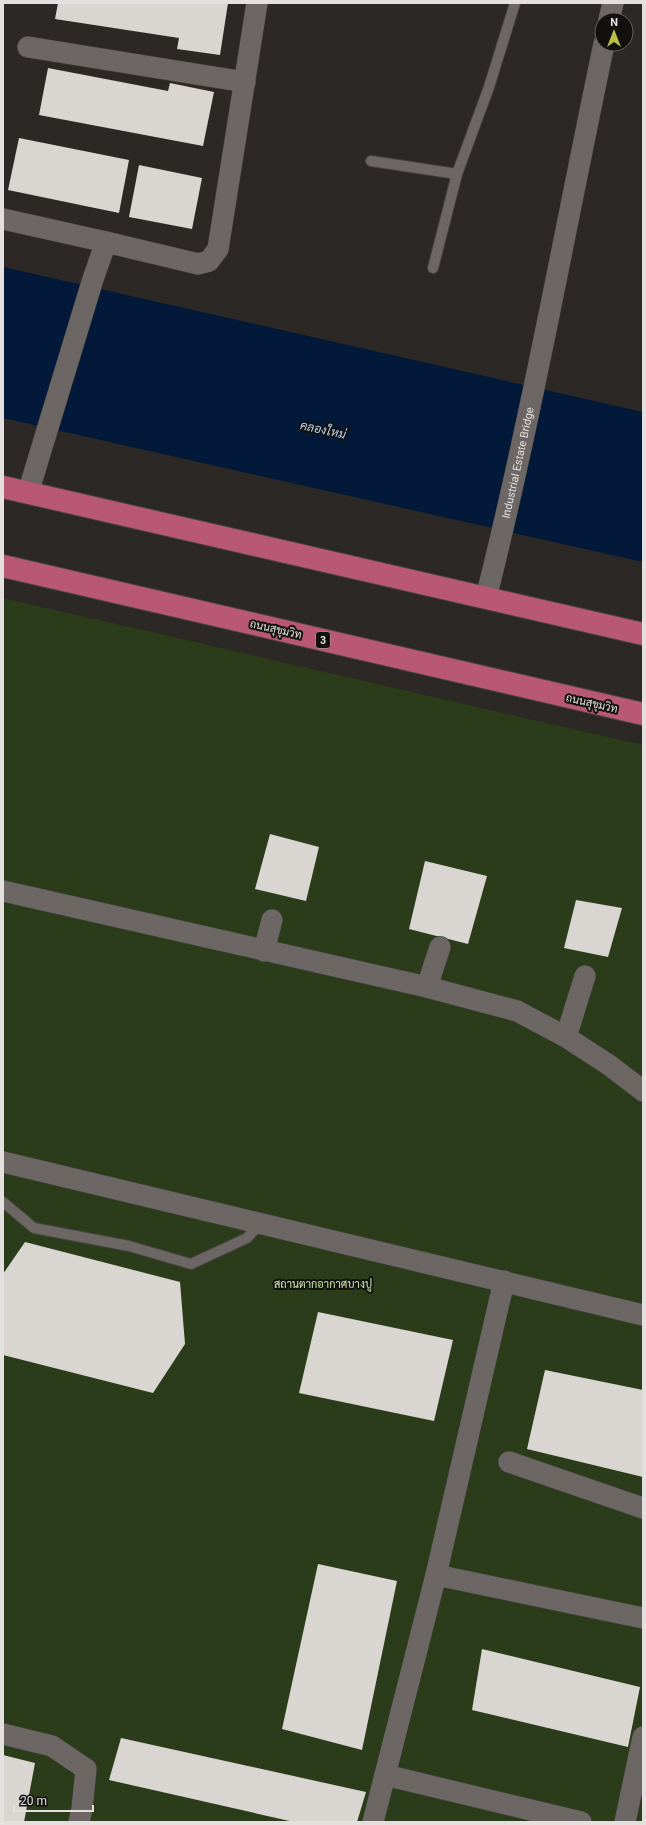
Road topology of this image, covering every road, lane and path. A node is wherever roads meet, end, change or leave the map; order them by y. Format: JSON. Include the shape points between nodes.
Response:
{"nodes":[{"id":1,"x":258,"y":3,"type":"edge"},
{"id":2,"x":515,"y":3,"type":"edge"},
{"id":3,"x":28,"y":47,"type":"dead end"},
{"id":4,"x":602,"y":52,"type":"edge"},
{"id":5,"x":245,"y":82,"type":"junction"},
{"id":6,"x":371,"y":161,"type":"dead end"},
{"id":7,"x":457,"y":174,"type":"junction"},
{"id":8,"x":3,"y":220,"type":"edge"},
{"id":9,"x":106,"y":242,"type":"junction"},
{"id":10,"x":433,"y":268,"type":"dead end"},
{"id":11,"x":3,"y":487,"type":"edge"},
{"id":12,"x":28,"y":493,"type":"junction"},
{"id":13,"x":3,"y":566,"type":"edge"},
{"id":14,"x":486,"y":598,"type":"junction"},
{"id":15,"x":643,"y":634,"type":"edge"},
{"id":16,"x":643,"y":714,"type":"edge"},
{"id":17,"x":3,"y":891,"type":"edge"},
{"id":18,"x":272,"y":920,"type":"dead end"},
{"id":19,"x":440,"y":947,"type":"dead end"},
{"id":20,"x":264,"y":951,"type":"junction"},
{"id":21,"x":585,"y":976,"type":"dead end"},
{"id":22,"x":427,"y":987,"type":"junction"},
{"id":23,"x":566,"y":1038,"type":"junction"},
{"id":24,"x":643,"y":1091,"type":"edge"},
{"id":25,"x":3,"y":1162,"type":"edge"},
{"id":26,"x":3,"y":1202,"type":"edge"},
{"id":27,"x":261,"y":1223,"type":"junction"},
{"id":28,"x":504,"y":1280,"type":"junction"},
{"id":29,"x":643,"y":1315,"type":"edge"},
{"id":30,"x":509,"y":1462,"type":"dead end"},
{"id":31,"x":643,"y":1508,"type":"edge"},
{"id":32,"x":436,"y":1575,"type":"junction"},
{"id":33,"x":643,"y":1618,"type":"edge"},
{"id":34,"x":3,"y":1734,"type":"edge"},
{"id":35,"x":643,"y":1736,"type":"edge"},
{"id":36,"x":385,"y":1775,"type":"junction"},
{"id":37,"x":79,"y":1822,"type":"edge"},
{"id":38,"x":373,"y":1822,"type":"edge"},
{"id":39,"x":582,"y":1822,"type":"edge"},
{"id":40,"x":625,"y":1822,"type":"edge"}],
"edges":[{"from":1,"to":5,"type":"street"},
{"from":2,"to":7,"type":"lane","via":[[489,87]]},
{"from":3,"to":5,"type":"street"},
{"from":4,"to":14,"type":"street","name":"Industrial Estate Bridge","via":[[500,542]]},
{"from":5,"to":9,"type":"street","via":[[218,249],[208,261],[198,264]]},
{"from":6,"to":7,"type":"lane"},
{"from":7,"to":10,"type":"lane"},
{"from":8,"to":9,"type":"street"},
{"from":9,"to":12,"type":"street"},
{"from":11,"to":12,"type":"highway"},
{"from":12,"to":14,"type":"highway"},
{"from":13,"to":16,"type":"highway","name":"ถนนสุขุมวิท","number":"3"},
{"from":14,"to":15,"type":"highway"},
{"from":17,"to":20,"type":"street"},
{"from":18,"to":20,"type":"street"},
{"from":19,"to":22,"type":"street"},
{"from":20,"to":22,"type":"street"},
{"from":21,"to":23,"type":"street"},
{"from":22,"to":23,"type":"street","via":[[517,1011]]},
{"from":23,"to":24,"type":"street","via":[[609,1065]]},
{"from":25,"to":27,"type":"street"},
{"from":26,"to":27,"type":"lane","via":[[34,1228],[128,1246],[191,1264],[247,1238]]},
{"from":27,"to":28,"type":"street"},
{"from":28,"to":29,"type":"street"},
{"from":28,"to":32,"type":"street"},
{"from":30,"to":31,"type":"street"},
{"from":32,"to":33,"type":"street"},
{"from":32,"to":36,"type":"street"},
{"from":34,"to":37,"type":"street","via":[[52,1746],[86,1769]]},
{"from":35,"to":40,"type":"street"},
{"from":36,"to":38,"type":"street"},
{"from":36,"to":39,"type":"street"}]}
